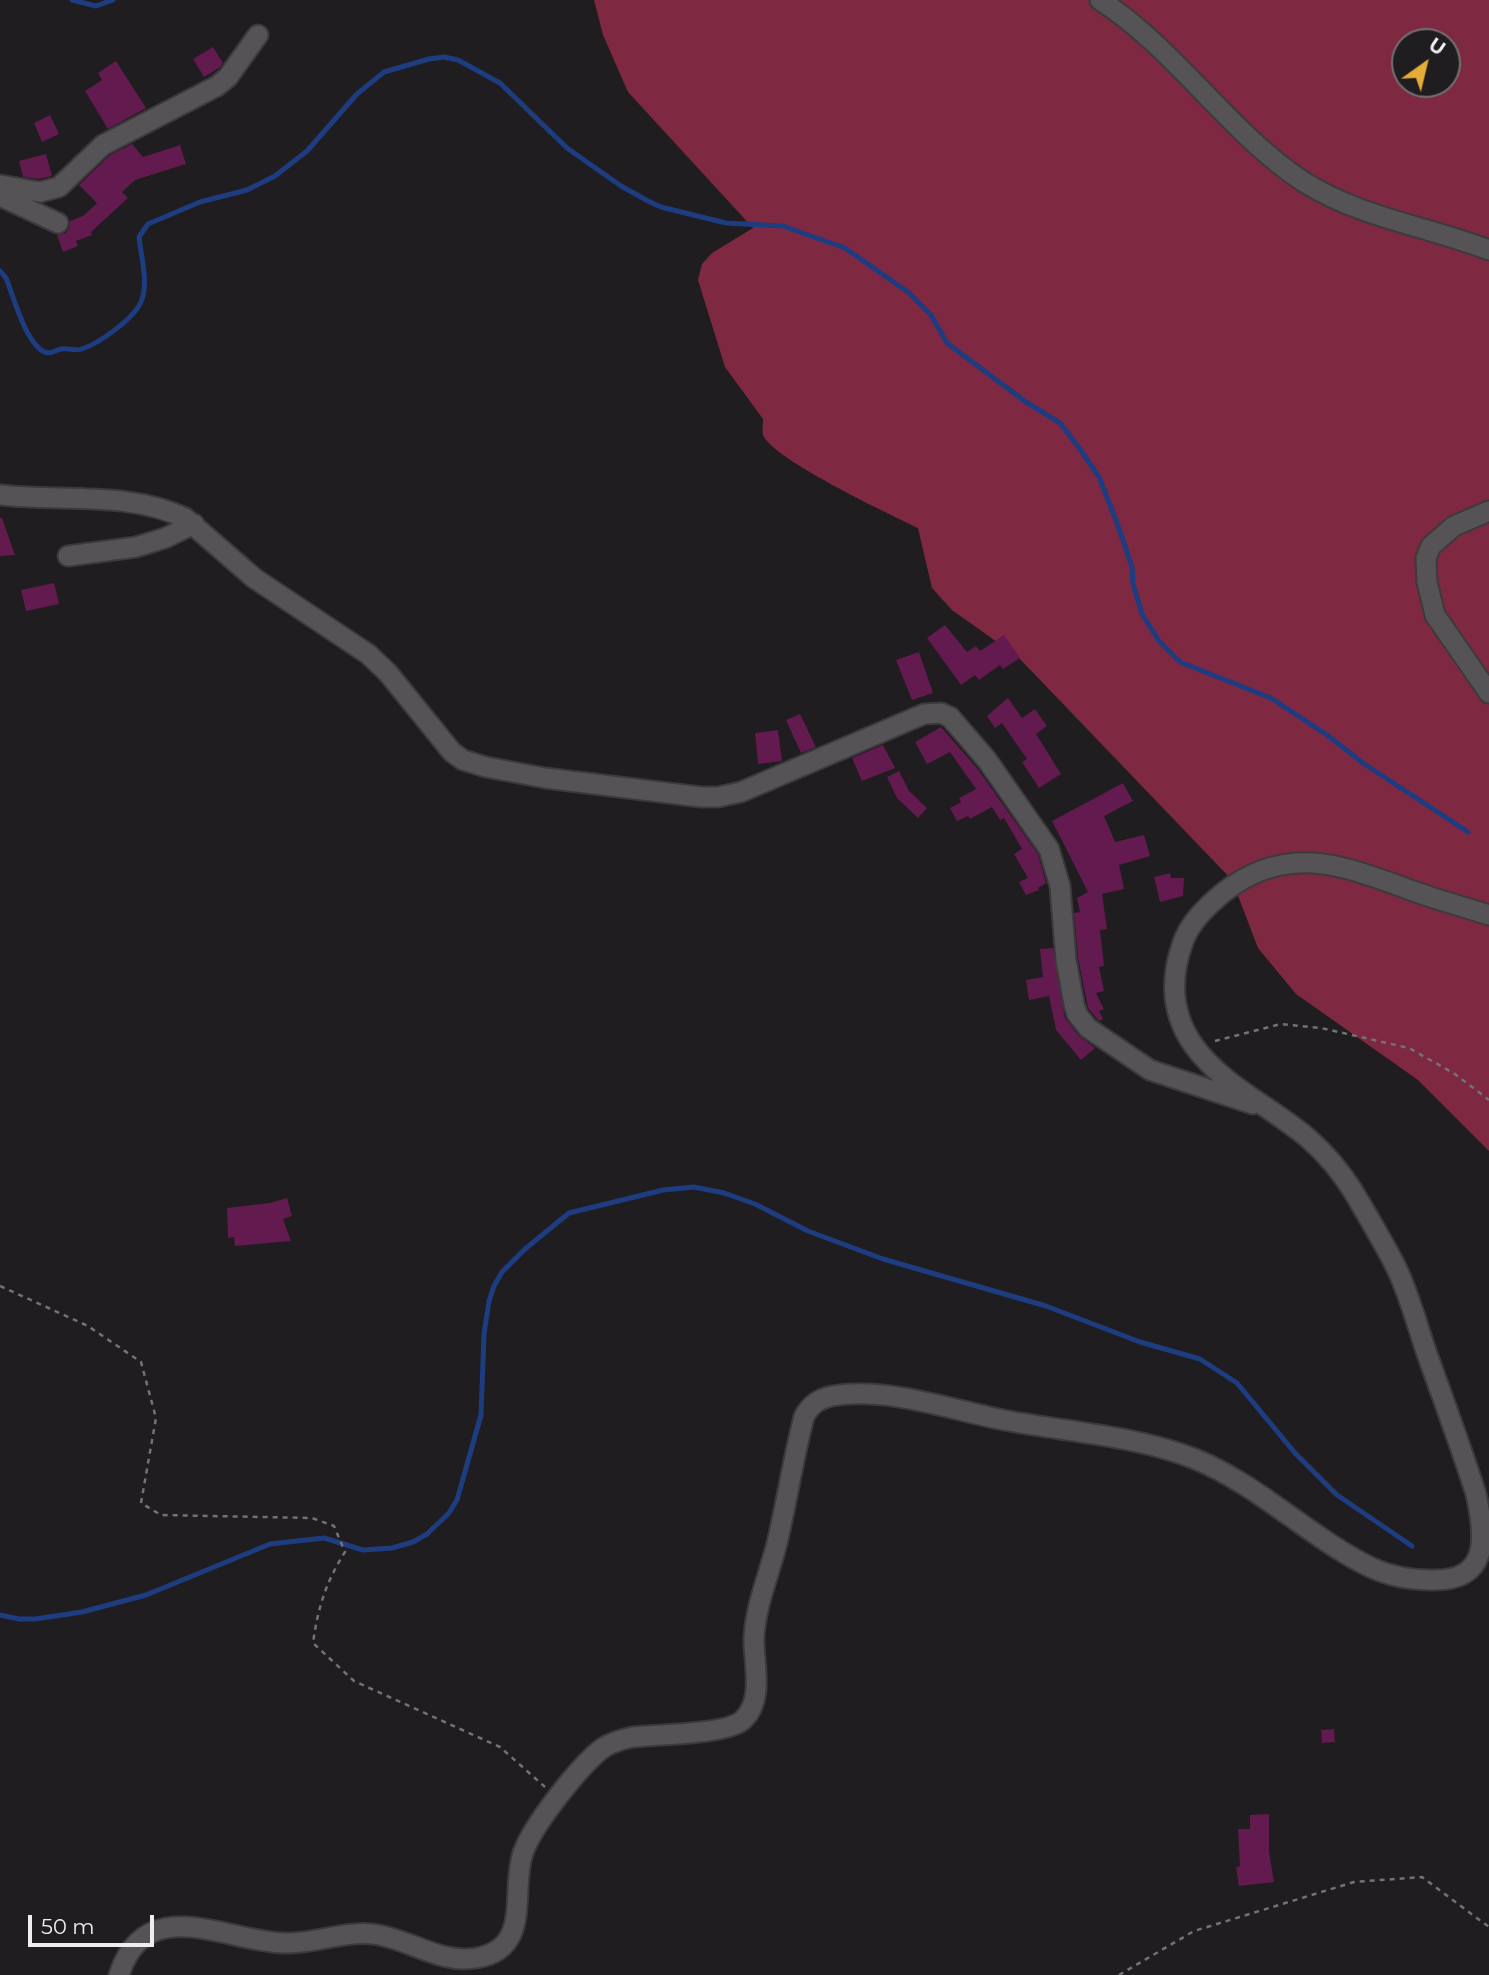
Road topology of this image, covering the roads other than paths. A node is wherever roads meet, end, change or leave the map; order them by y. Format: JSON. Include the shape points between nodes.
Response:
{"nodes":[{"id":1,"x":1100,"y":0,"type":"edge"},
{"id":2,"x":258,"y":35,"type":"dead end"},
{"id":3,"x":0,"y":185,"type":"edge"},
{"id":4,"x":0,"y":196,"type":"edge"},
{"id":5,"x":58,"y":223,"type":"dead end"},
{"id":6,"x":1489,"y":250,"type":"edge"},
{"id":7,"x":0,"y":495,"type":"edge"},
{"id":8,"x":1489,"y":511,"type":"edge"},
{"id":9,"x":194,"y":524,"type":"junction"},
{"id":10,"x":68,"y":556,"type":"dead end"},
{"id":11,"x":1489,"y":692,"type":"edge"},
{"id":12,"x":1489,"y":915,"type":"edge"},
{"id":13,"x":1264,"y":1107,"type":"junction"},
{"id":14,"x":119,"y":1975,"type":"edge"}],
"edges":[{"from":1,"to":6,"type":"street","via":[[1154,43],[1253,140],[1305,182],[1344,204]]},
{"from":2,"to":3,"type":"street","via":[[217,86],[103,145],[59,187],[40,192]]},
{"from":4,"to":5,"type":"street"},
{"from":7,"to":9,"type":"street","via":[[140,505],[173,512]]},
{"from":8,"to":11,"type":"street","via":[[1454,526],[1431,546],[1426,558],[1435,615]]},
{"from":9,"to":10,"type":"street","via":[[144,544]]},
{"from":9,"to":13,"type":"street","via":[[254,578],[368,654],[442,742],[473,764],[645,792],[718,797],[741,792],[924,714],[950,717],[987,760],[1049,849],[1060,886],[1074,1004],[1088,1028],[1150,1070]]},
{"from":12,"to":13,"type":"street","via":[[1358,871],[1294,863],[1252,873],[1204,910],[1184,938],[1173,985],[1183,1027],[1212,1066]]},
{"from":13,"to":14,"type":"street","via":[[1328,1157],[1352,1189],[1396,1267],[1476,1494],[1484,1536],[1473,1569],[1452,1580],[1422,1580],[1372,1568],[1235,1479],[1171,1452],[877,1395],[832,1396],[813,1403],[804,1417],[755,1620],[757,1686],[748,1714],[724,1729],[633,1737],[594,1756],[541,1820],[523,1851],[516,1923],[496,1952],[457,1959],[399,1939],[362,1933],[289,1944],[186,1926],[142,1938]]}]}
